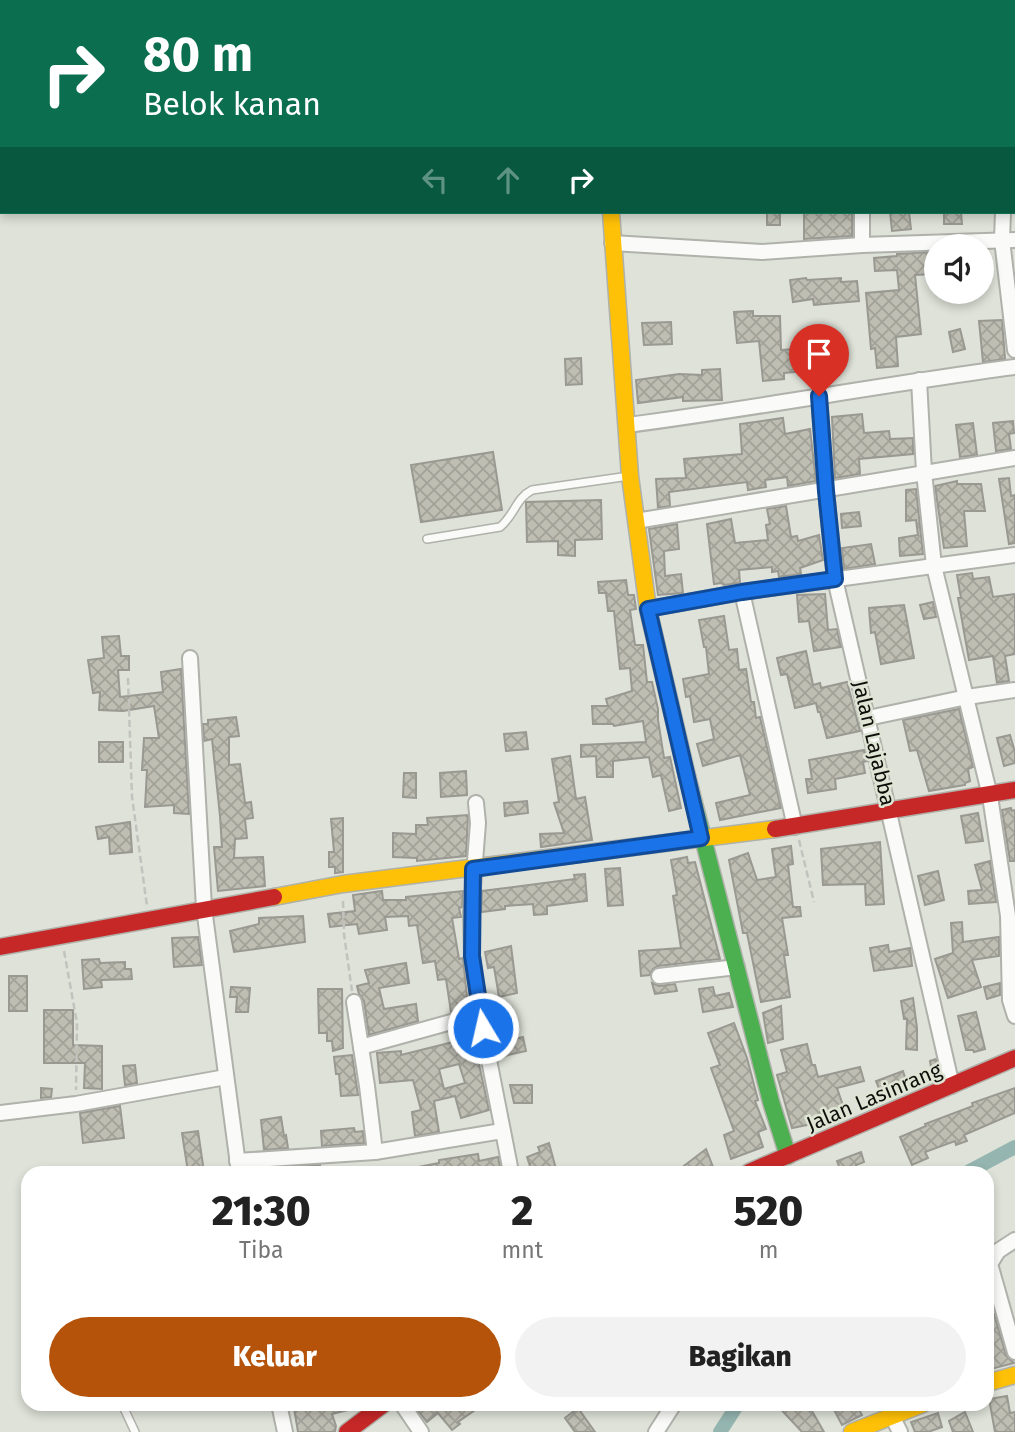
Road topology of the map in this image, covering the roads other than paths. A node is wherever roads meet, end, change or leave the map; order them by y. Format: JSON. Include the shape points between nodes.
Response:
{"nodes":[{"id":1,"x":611,"y":214,"type":"edge"},
{"id":2,"x":862,"y":214,"type":"edge"},
{"id":3,"x":1003,"y":214,"type":"edge"},
{"id":4,"x":1009,"y":240,"type":"edge"},
{"id":5,"x":612,"y":243,"type":"junction"},
{"id":6,"x":862,"y":245,"type":"junction"},
{"id":7,"x":1015,"y":350,"type":"edge"},
{"id":8,"x":1015,"y":367,"type":"edge"},
{"id":9,"x":919,"y":380,"type":"junction"},
{"id":10,"x":819,"y":396,"type":"junction"},
{"id":11,"x":628,"y":425,"type":"junction"},
{"id":12,"x":1015,"y":458,"type":"edge"},
{"id":13,"x":925,"y":472,"type":"junction"},
{"id":14,"x":630,"y":476,"type":"junction"},
{"id":15,"x":826,"y":491,"type":"junction"},
{"id":16,"x":636,"y":521,"type":"junction"},
{"id":17,"x":428,"y":539,"type":"dead end"},
{"id":18,"x":1015,"y":555,"type":"edge"},
{"id":19,"x":934,"y":566,"type":"junction"},
{"id":20,"x":835,"y":579,"type":"junction"},
{"id":21,"x":742,"y":592,"type":"junction"},
{"id":22,"x":648,"y":609,"type":"junction"},
{"id":23,"x":190,"y":658,"type":"dead end"},
{"id":24,"x":1015,"y":690,"type":"edge"},
{"id":25,"x":967,"y":697,"type":"junction"},
{"id":26,"x":868,"y":718,"type":"junction"},
{"id":27,"x":1015,"y":790,"type":"edge"},
{"id":28,"x":990,"y":796,"type":"junction"},
{"id":29,"x":476,"y":803,"type":"dead end"},
{"id":30,"x":890,"y":808,"type":"junction"},
{"id":31,"x":795,"y":827,"type":"junction"},
{"id":32,"x":701,"y":838,"type":"junction"},
{"id":33,"x":473,"y":869,"type":"junction"},
{"id":34,"x":204,"y":908,"type":"junction"},
{"id":35,"x":0,"y":947,"type":"edge"},
{"id":36,"x":737,"y":967,"type":"junction"},
{"id":37,"x":659,"y":976,"type":"dead end"},
{"id":38,"x":354,"y":1002,"type":"road end"},
{"id":39,"x":480,"y":1014,"type":"junction"},
{"id":40,"x":1015,"y":1016,"type":"edge"},
{"id":41,"x":361,"y":1047,"type":"junction"},
{"id":42,"x":1015,"y":1058,"type":"edge"},
{"id":43,"x":226,"y":1077,"type":"junction"},
{"id":44,"x":952,"y":1086,"type":"junction"},
{"id":45,"x":0,"y":1113,"type":"edge"},
{"id":46,"x":502,"y":1131,"type":"junction"},
{"id":47,"x":375,"y":1152,"type":"junction"},
{"id":48,"x":788,"y":1156,"type":"junction"},
{"id":49,"x":238,"y":1166,"type":"edge"},
{"id":50,"x":247,"y":1166,"type":"edge"},
{"id":51,"x":511,"y":1166,"type":"edge"},
{"id":52,"x":764,"y":1166,"type":"edge"},
{"id":53,"x":1015,"y":1240,"type":"edge"},
{"id":54,"x":994,"y":1258,"type":"edge"},
{"id":55,"x":994,"y":1278,"type":"edge"},
{"id":56,"x":1015,"y":1352,"type":"edge"},
{"id":57,"x":1015,"y":1375,"type":"edge"},
{"id":58,"x":994,"y":1381,"type":"edge"},
{"id":59,"x":125,"y":1411,"type":"edge"},
{"id":60,"x":280,"y":1411,"type":"edge"},
{"id":61,"x":375,"y":1411,"type":"edge"},
{"id":62,"x":407,"y":1411,"type":"edge"},
{"id":63,"x":670,"y":1411,"type":"edge"},
{"id":64,"x":903,"y":1411,"type":"edge"},
{"id":65,"x":891,"y":1415,"type":"junction"},
{"id":66,"x":135,"y":1432,"type":"edge"},
{"id":67,"x":285,"y":1432,"type":"edge"},
{"id":68,"x":347,"y":1432,"type":"edge"},
{"id":69,"x":421,"y":1432,"type":"edge"},
{"id":70,"x":656,"y":1432,"type":"edge"},
{"id":71,"x":852,"y":1432,"type":"edge"},
{"id":72,"x":900,"y":1432,"type":"edge"}],
"edges":[{"from":1,"to":5,"type":"street"},
{"from":2,"to":6,"type":"street"},
{"from":3,"to":4,"type":"street"},
{"from":4,"to":6,"type":"street"},
{"from":4,"to":7,"type":"street"},
{"from":5,"to":6,"type":"street","via":[[762,252]]},
{"from":5,"to":11,"type":"street"},
{"from":8,"to":9,"type":"street"},
{"from":9,"to":10,"type":"street"},
{"from":9,"to":13,"type":"street"},
{"from":10,"to":11,"type":"street"},
{"from":10,"to":15,"type":"street","name":"Jalan Lajabba"},
{"from":11,"to":14,"type":"street"},
{"from":12,"to":13,"type":"street"},
{"from":13,"to":15,"type":"street"},
{"from":13,"to":19,"type":"street"},
{"from":14,"to":16,"type":"street"},
{"from":14,"to":17,"type":"lane","via":[[532,490],[523,495],[500,527]]},
{"from":15,"to":16,"type":"street"},
{"from":15,"to":20,"type":"street","name":"Jalan Lajabba"},
{"from":16,"to":22,"type":"street"},
{"from":18,"to":19,"type":"street"},
{"from":19,"to":20,"type":"street"},
{"from":19,"to":25,"type":"street"},
{"from":20,"to":21,"type":"street"},
{"from":20,"to":26,"type":"street","name":"Jalan Lajabba"},
{"from":21,"to":22,"type":"street"},
{"from":21,"to":31,"type":"street"},
{"from":22,"to":32,"type":"street"},
{"from":23,"to":34,"type":"street"},
{"from":24,"to":25,"type":"street"},
{"from":25,"to":26,"type":"street"},
{"from":25,"to":28,"type":"street"},
{"from":26,"to":30,"type":"street","name":"Jalan Lajabba"},
{"from":27,"to":28,"type":"street"},
{"from":28,"to":30,"type":"street"},
{"from":28,"to":40,"type":"street","via":[[1008,916],[1010,1000]]},
{"from":29,"to":33,"type":"street"},
{"from":30,"to":31,"type":"street"},
{"from":30,"to":44,"type":"street","name":"Jalan Lajabba"},
{"from":31,"to":32,"type":"street"},
{"from":32,"to":33,"type":"street"},
{"from":32,"to":36,"type":"street"},
{"from":33,"to":34,"type":"street","via":[[343,884]]},
{"from":33,"to":39,"type":"street","via":[[472,956]]},
{"from":34,"to":35,"type":"street"},
{"from":34,"to":43,"type":"street"},
{"from":36,"to":37,"type":"street"},
{"from":36,"to":48,"type":"street"},
{"from":38,"to":41,"type":"street"},
{"from":39,"to":41,"type":"street"},
{"from":39,"to":46,"type":"street"},
{"from":41,"to":47,"type":"street"},
{"from":42,"to":44,"type":"street","name":"Jalan Lasinrang"},
{"from":43,"to":45,"type":"street"},
{"from":43,"to":49,"type":"street"},
{"from":44,"to":48,"type":"street","name":"Jalan Lasinrang"},
{"from":46,"to":47,"type":"street"},
{"from":46,"to":51,"type":"street"},
{"from":47,"to":50,"type":"street"},
{"from":48,"to":52,"type":"street","name":"Jalan Lasinrang"},
{"from":53,"to":54,"type":"street"},
{"from":55,"to":56,"type":"street"},
{"from":57,"to":58,"type":"street"},
{"from":59,"to":66,"type":"lane"},
{"from":60,"to":67,"type":"street"},
{"from":61,"to":68,"type":"street"},
{"from":62,"to":69,"type":"street"},
{"from":63,"to":70,"type":"street"},
{"from":64,"to":65,"type":"street"},
{"from":65,"to":71,"type":"street"},
{"from":65,"to":72,"type":"street"}]}
